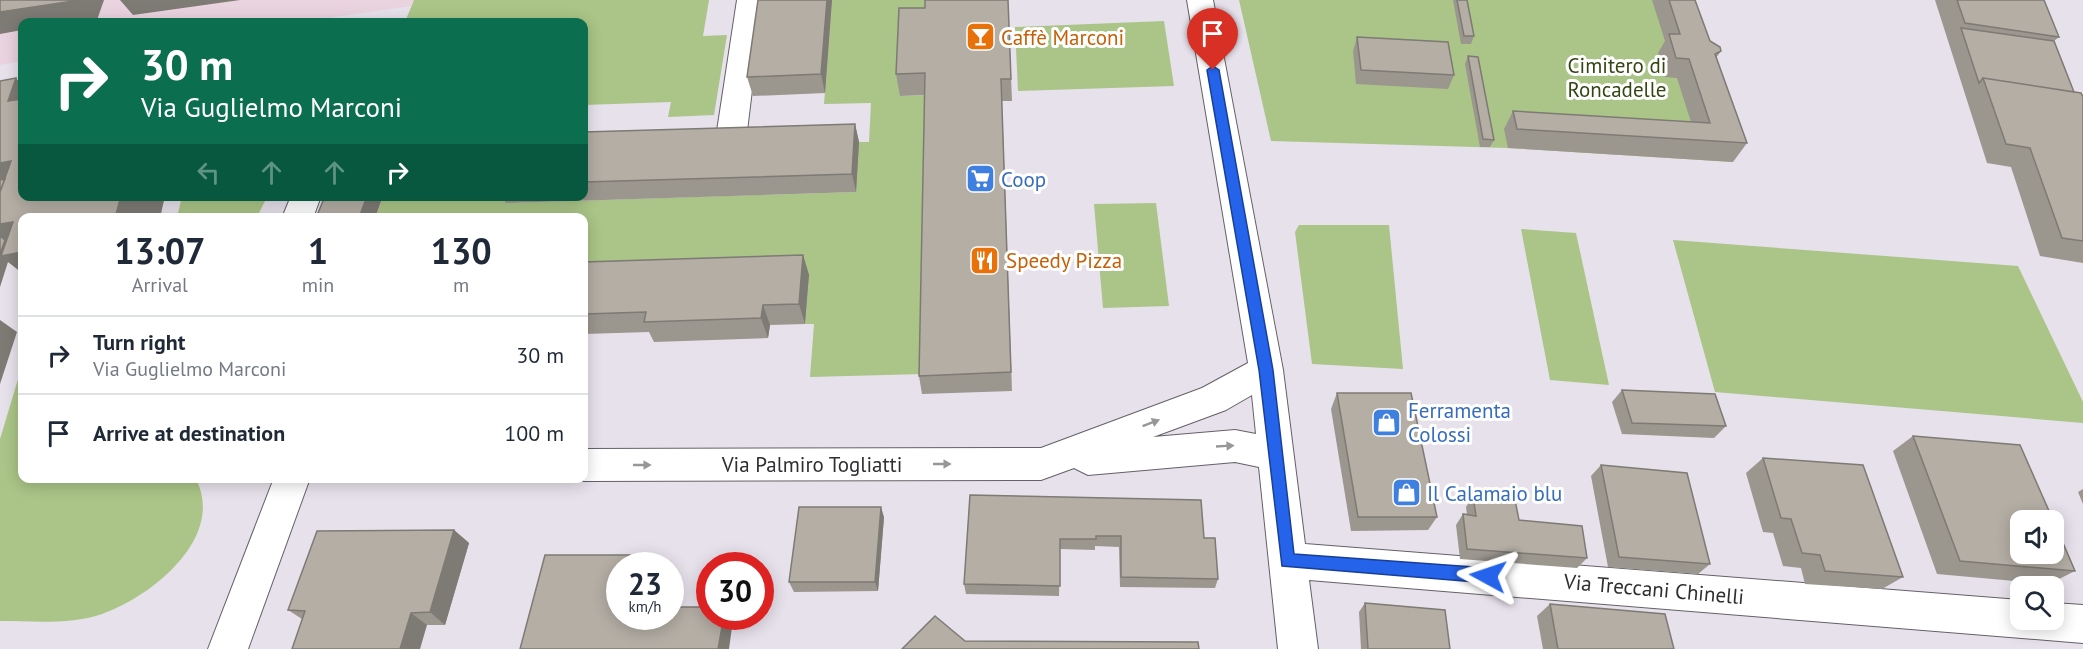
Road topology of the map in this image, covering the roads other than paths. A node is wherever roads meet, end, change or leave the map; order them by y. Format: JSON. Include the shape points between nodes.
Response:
{"nodes":[{"id":1,"x":750,"y":0,"type":"edge"},
{"id":2,"x":1200,"y":0,"type":"edge"},
{"id":3,"x":763,"y":130,"type":"edge"},
{"id":4,"x":1266,"y":370,"type":"junction"},
{"id":5,"x":1274,"y":454,"type":"junction"},
{"id":6,"x":1041,"y":464,"type":"junction"},
{"id":7,"x":588,"y":465,"type":"edge"},
{"id":8,"x":290,"y":483,"type":"edge"},
{"id":9,"x":1287,"y":560,"type":"junction"},
{"id":10,"x":2010,"y":618,"type":"edge"},
{"id":11,"x":2064,"y":623,"type":"edge"},
{"id":12,"x":2083,"y":624,"type":"edge"},
{"id":13,"x":228,"y":649,"type":"edge"},
{"id":14,"x":1298,"y":649,"type":"edge"}],
"edges":[{"from":1,"to":3,"type":"street","via":[[720,132]]},
{"from":2,"to":4,"type":"street"},
{"from":4,"to":5,"type":"street"},
{"from":6,"to":4,"type":"street","name":"Via Palmiro Togliatti","one_way":true,"via":[[1215,399]]},
{"from":6,"to":5,"type":"street","name":"Via Palmiro Togliatti","one_way":true,"via":[[1235,446]]},
{"from":5,"to":9,"type":"street"},
{"from":7,"to":6,"type":"street","name":"Via Palmiro Togliatti","one_way":true},
{"from":8,"to":13,"type":"street"},
{"from":9,"to":10,"type":"street","name":"Via Treccani Chinelli"},
{"from":9,"to":14,"type":"street"},
{"from":11,"to":12,"type":"street"}]}
